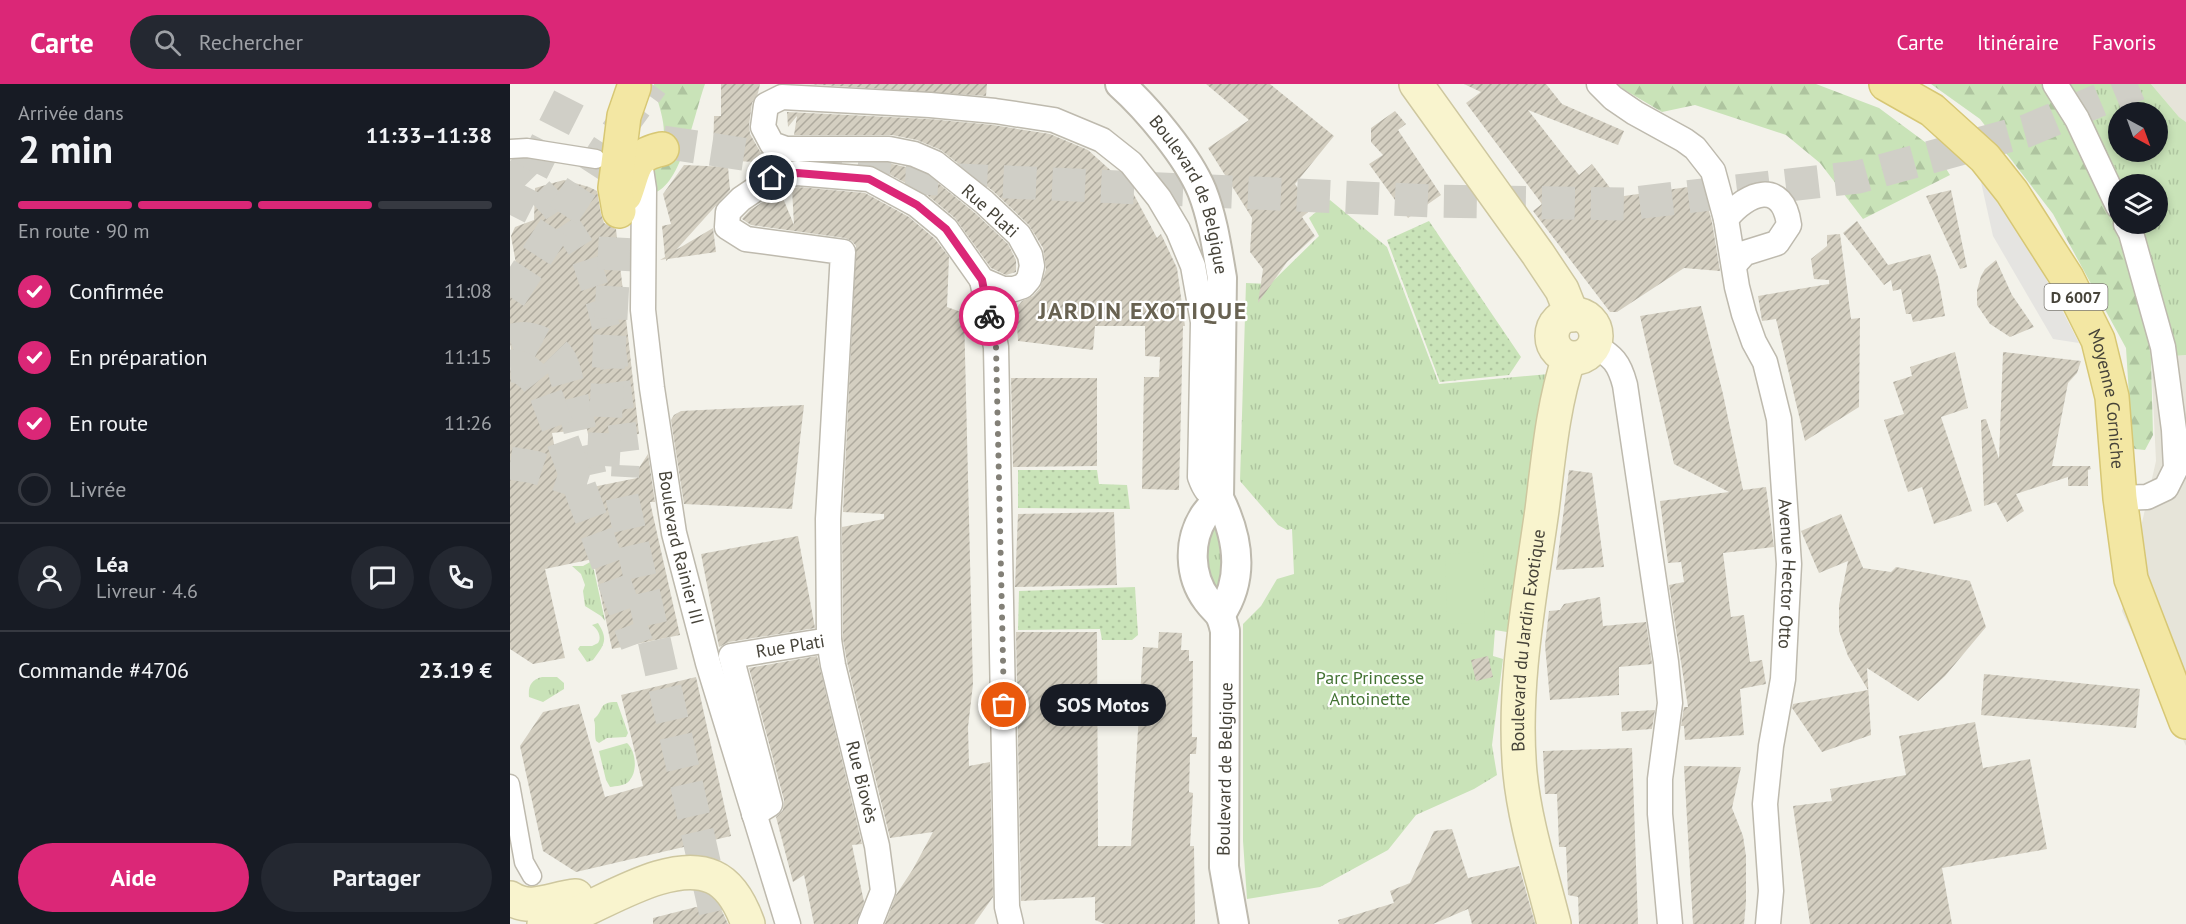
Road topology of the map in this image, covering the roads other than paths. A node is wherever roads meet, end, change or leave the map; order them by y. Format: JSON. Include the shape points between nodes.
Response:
{"nodes":[{"id":1,"x":1120,"y":84,"type":"edge"},
{"id":2,"x":1416,"y":84,"type":"edge"},
{"id":3,"x":1599,"y":84,"type":"edge"},
{"id":4,"x":1886,"y":84,"type":"edge"},
{"id":5,"x":2055,"y":84,"type":"edge"},
{"id":6,"x":635,"y":86,"type":"edge"},
{"id":7,"x":510,"y":149,"type":"edge"},
{"id":8,"x":654,"y":151,"type":"junction"},
{"id":9,"x":596,"y":159,"type":"dead end"},
{"id":10,"x":2108,"y":185,"type":"edge"},
{"id":11,"x":1726,"y":219,"type":"junction"},
{"id":12,"x":2131,"y":234,"type":"edge"},
{"id":13,"x":1734,"y":265,"type":"junction"},
{"id":14,"x":982,"y":280,"type":"junction"},
{"id":15,"x":1582,"y":351,"type":"junction"},
{"id":16,"x":1219,"y":498,"type":"junction"},
{"id":17,"x":2120,"y":498,"type":"junction"},
{"id":18,"x":1221,"y":614,"type":"junction"},
{"id":19,"x":829,"y":640,"type":"junction"},
{"id":20,"x":2186,"y":722,"type":"edge"},
{"id":21,"x":510,"y":784,"type":"edge"},
{"id":22,"x":754,"y":814,"type":"junction"},
{"id":23,"x":521,"y":887,"type":"edge"},
{"id":24,"x":617,"y":893,"type":"junction"},
{"id":25,"x":544,"y":924,"type":"edge"},
{"id":26,"x":748,"y":924,"type":"edge"},
{"id":27,"x":788,"y":924,"type":"edge"},
{"id":28,"x":870,"y":924,"type":"edge"},
{"id":29,"x":1011,"y":924,"type":"edge"},
{"id":30,"x":1233,"y":924,"type":"edge"},
{"id":31,"x":1554,"y":924,"type":"edge"},
{"id":32,"x":1670,"y":924,"type":"edge"},
{"id":33,"x":1768,"y":924,"type":"edge"}],
"edges":[{"from":1,"to":16,"type":"street","name":"Boulevard de Belgique","via":[[1157,122],[1180,155],[1202,190],[1213,225],[1222,278]]},
{"from":2,"to":15,"type":"main road","via":[[1562,290],[1572,315],[1559,321],[1553,334],[1555,347],[1563,355]]},
{"from":3,"to":11,"type":"street","name":"Avenue Hector Otto","via":[[1635,113],[1695,148],[1713,171]]},
{"from":4,"to":17,"type":"main road","name":"Moyenne Corniche","number":"D 6007","via":[[1932,110],[1985,158],[2012,192],[2067,278],[2098,340],[2112,397]]},
{"from":5,"to":10,"type":"street","via":[[2077,119]]},
{"from":6,"to":8,"type":"main road"},
{"from":6,"to":8,"type":"main road","via":[[624,116],[615,188],[617,218]]},
{"from":7,"to":9,"type":"street"},
{"from":8,"to":22,"type":"street","name":"Boulevard Rainier III","via":[[641,169],[643,310],[661,449],[674,532],[696,622]]},
{"from":11,"to":13,"type":"street","name":"Avenue Hector Otto"},
{"from":11,"to":13,"type":"street","via":[[1746,199],[1766,194],[1774,196],[1788,212],[1790,225],[1777,243],[1744,253]]},
{"from":12,"to":17,"type":"street","via":[[2163,347],[2176,468],[2166,488],[2147,497]]},
{"from":13,"to":33,"type":"street","name":"Avenue Hector Otto","via":[[1744,314],[1765,362],[1779,419],[1789,564],[1783,679],[1765,804],[1771,891]]},
{"from":14,"to":16,"type":"street","name":"Rue Plati","via":[[1014,289],[1029,279],[1032,266],[1019,235],[984,202],[935,164],[914,154],[889,149],[786,149],[772,144],[763,128],[766,105],[782,97],[930,105],[1054,120],[1102,140],[1131,163],[1164,206],[1193,266],[1203,322],[1200,477],[1211,496]]},
{"from":14,"to":19,"type":"street","name":"Rue Plati","via":[[946,229],[917,205],[869,179],[797,173],[772,178],[728,212],[727,227],[746,239],[843,252],[828,519]]},
{"from":14,"to":29,"type":"street","via":[[996,347],[1007,907]]},
{"from":15,"to":31,"type":"main road","name":"Boulevard du Jardin Exotique","via":[[1564,371],[1550,447],[1519,692],[1521,776]]},
{"from":15,"to":32,"type":"street","via":[[1613,358],[1625,385],[1670,703],[1660,780]]},
{"from":16,"to":18,"type":"street","name":"Boulevard de Belgique","via":[[1235,537],[1237,558],[1230,600]]},
{"from":16,"to":18,"type":"street","name":"Boulevard de Belgique","via":[[1204,516],[1193,553],[1198,582],[1207,600]]},
{"from":17,"to":20,"type":"main road","name":"Moyenne Corniche","number":"D 6007","via":[[2131,579]]},
{"from":18,"to":30,"type":"street","name":"Boulevard de Belgique","via":[[1226,645],[1224,867]]},
{"from":19,"to":22,"type":"street","name":"Rue Plati","via":[[731,656],[770,804]]},
{"from":19,"to":28,"type":"street","name":"Rue Biovès","via":[[877,846],[883,891]]},
{"from":21,"to":23,"type":"street","via":[[524,862]]},
{"from":22,"to":27,"type":"street","name":"Boulevard Rainier III"},
{"from":23,"to":24,"type":"main road","via":[[520,904],[529,905]]},
{"from":24,"to":25,"type":"main road"},
{"from":24,"to":26,"type":"main road","via":[[671,874],[705,874],[733,894]]}]}
